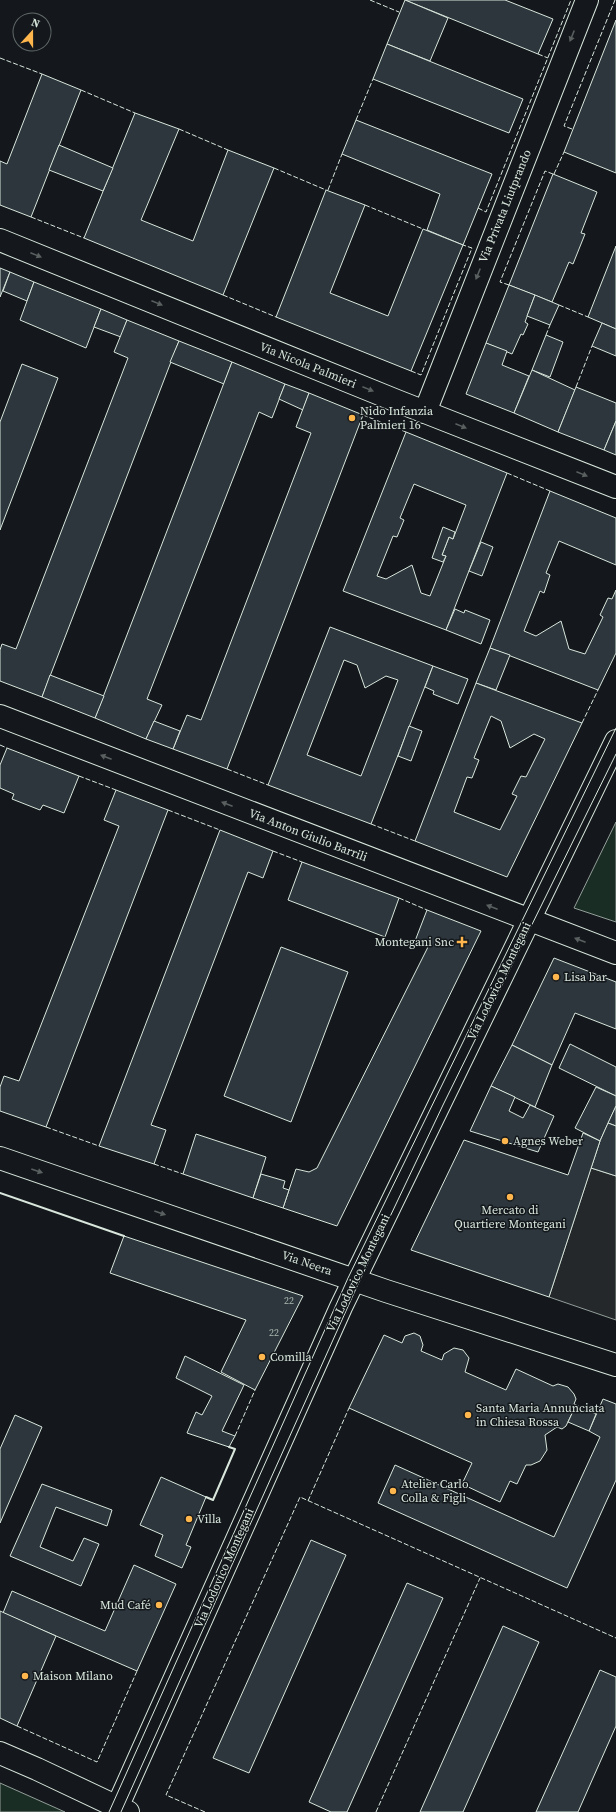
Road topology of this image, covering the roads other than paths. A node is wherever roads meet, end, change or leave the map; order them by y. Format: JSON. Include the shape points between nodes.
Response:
{"nodes":[{"id":1,"x":587,"y":0,"type":"edge"},
{"id":2,"x":0,"y":240,"type":"edge"},
{"id":3,"x":425,"y":412,"type":"junction"},
{"id":4,"x":616,"y":487,"type":"edge"},
{"id":5,"x":0,"y":716,"type":"edge"},
{"id":6,"x":616,"y":741,"type":"edge"},
{"id":7,"x":529,"y":920,"type":"junction"},
{"id":8,"x":616,"y":954,"type":"edge"},
{"id":9,"x":0,"y":1158,"type":"edge"},
{"id":10,"x":354,"y":1280,"type":"junction"},
{"id":11,"x":616,"y":1365,"type":"edge"},
{"id":12,"x":0,"y":1754,"type":"edge"},
{"id":13,"x":120,"y":1810,"type":"edge"}],
"edges":[{"from":1,"to":3,"type":"street","name":"Via Privata Liutprando","one_way":true},
{"from":2,"to":3,"type":"street","name":"Via Nicola Palmieri","one_way":true},
{"from":3,"to":4,"type":"street","name":"Via Nicola Palmieri","one_way":true},
{"from":7,"to":5,"type":"street","name":"Via Anton Giulio Barrili","one_way":true},
{"from":6,"to":7,"type":"street","name":"Via Lodovico Montegani"},
{"from":8,"to":7,"type":"street","name":"Via Anton Giulio Barrili","one_way":true},
{"from":7,"to":10,"type":"street","name":"Via Lodovico Montegani"},
{"from":9,"to":10,"type":"street","name":"Via Neera","one_way":true},
{"from":10,"to":11,"type":"street","name":"Via Neera"},
{"from":10,"to":13,"type":"street","name":"Via Lodovico Montegani"},
{"from":12,"to":13,"type":"street","via":[[38,1769]]}]}
